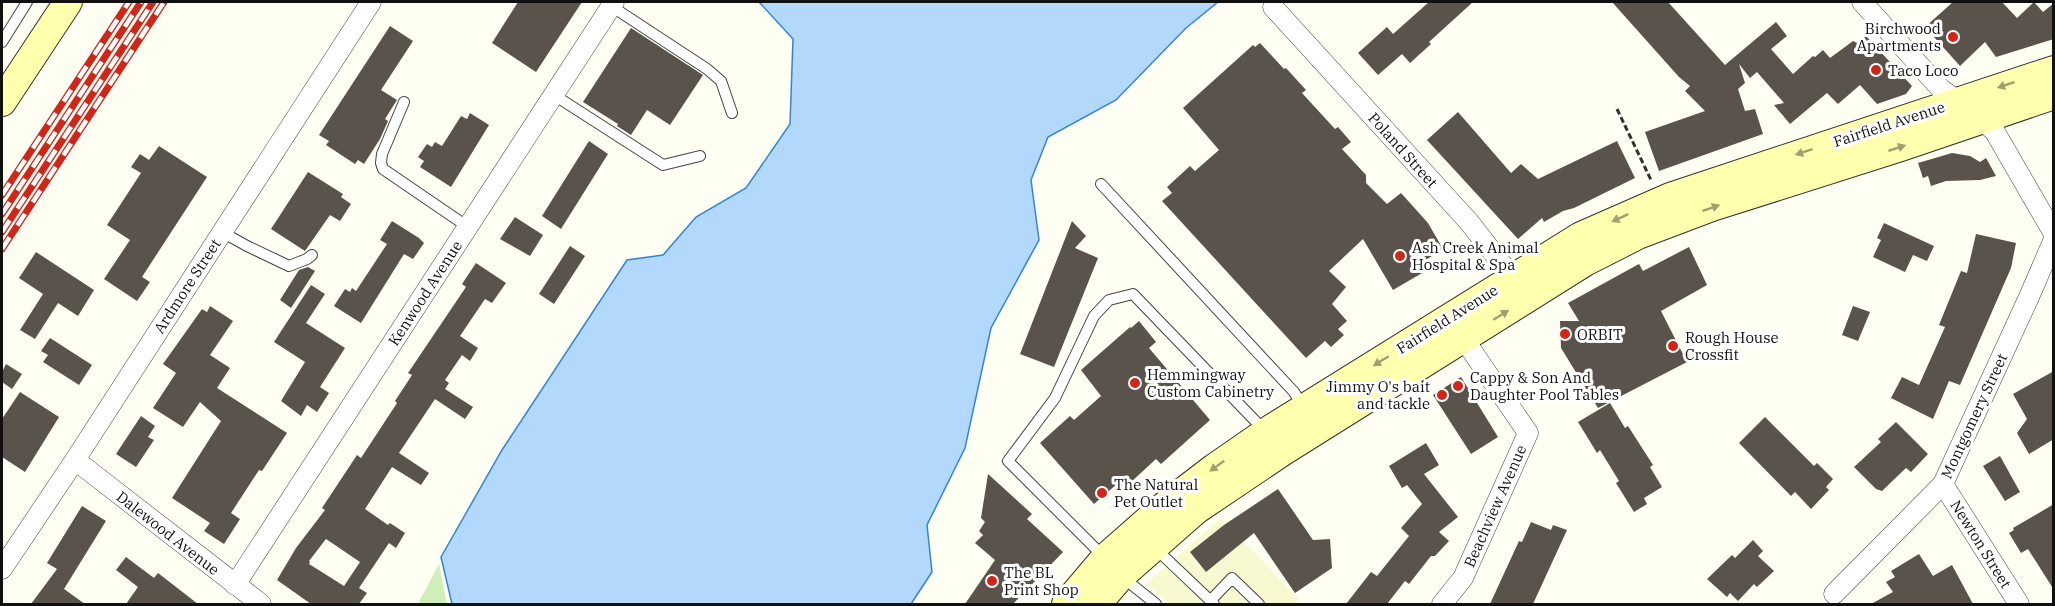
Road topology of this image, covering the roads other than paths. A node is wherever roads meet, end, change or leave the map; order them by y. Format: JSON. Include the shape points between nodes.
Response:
{"nodes":[{"id":1,"x":27,"y":2,"type":"edge"},
{"id":2,"x":69,"y":2,"type":"edge"},
{"id":3,"x":371,"y":2,"type":"edge"},
{"id":4,"x":1862,"y":2,"type":"edge"},
{"id":5,"x":613,"y":4,"type":"edge"},
{"id":6,"x":1273,"y":7,"type":"dead end"},
{"id":7,"x":2,"y":42,"type":"edge"},
{"id":8,"x":2054,"y":70,"type":"edge"},
{"id":9,"x":554,"y":95,"type":"junction"},
{"id":10,"x":2054,"y":95,"type":"edge"},
{"id":11,"x":1959,"y":101,"type":"junction"},
{"id":12,"x":2,"y":102,"type":"edge"},
{"id":13,"x":404,"y":102,"type":"dead end"},
{"id":14,"x":732,"y":113,"type":"dead end"},
{"id":15,"x":1982,"y":119,"type":"junction"},
{"id":16,"x":1838,"y":154,"type":"junction"},
{"id":17,"x":700,"y":156,"type":"dead end"},
{"id":18,"x":1101,"y":184,"type":"dead end"},
{"id":19,"x":468,"y":227,"type":"junction"},
{"id":20,"x":222,"y":232,"type":"junction"},
{"id":21,"x":2054,"y":234,"type":"edge"},
{"id":22,"x":2054,"y":239,"type":"edge"},
{"id":23,"x":312,"y":255,"type":"dead end"},
{"id":24,"x":1520,"y":288,"type":"junction"},
{"id":25,"x":1456,"y":328,"type":"junction"},
{"id":26,"x":1311,"y":419,"type":"junction"},
{"id":27,"x":1274,"y":442,"type":"junction"},
{"id":28,"x":75,"y":460,"type":"junction"},
{"id":29,"x":1943,"y":484,"type":"junction"},
{"id":30,"x":1154,"y":547,"type":"junction"},
{"id":31,"x":1113,"y":567,"type":"junction"},
{"id":32,"x":2,"y":569,"type":"edge"},
{"id":33,"x":236,"y":585,"type":"junction"},
{"id":34,"x":1834,"y":594,"type":"dead end"},
{"id":35,"x":1212,"y":603,"type":"edge"},
{"id":36,"x":261,"y":604,"type":"edge"},
{"id":37,"x":1066,"y":604,"type":"edge"},
{"id":38,"x":1097,"y":604,"type":"edge"},
{"id":39,"x":1156,"y":604,"type":"edge"},
{"id":40,"x":1258,"y":604,"type":"edge"},
{"id":41,"x":1442,"y":604,"type":"edge"},
{"id":42,"x":2019,"y":604,"type":"edge"}],
"edges":[{"from":1,"to":7,"type":"lane"},
{"from":2,"to":12,"type":"main road"},
{"from":3,"to":20,"type":"street","name":"Ardmore Street"},
{"from":4,"to":11,"type":"street","via":[[1941,88]]},
{"from":5,"to":9,"type":"street","name":"Kenwood Avenue"},
{"from":5,"to":14,"type":"lane","via":[[722,81]]},
{"from":6,"to":24,"type":"street","name":"Poland Street","via":[[1469,222]]},
{"from":8,"to":11,"type":"main road","name":"Fairfield Avenue","one_way":true},
{"from":9,"to":17,"type":"lane","via":[[663,165]]},
{"from":9,"to":19,"type":"street","name":"Kenwood Avenue"},
{"from":10,"to":15,"type":"main road","name":"Fairfield Avenue"},
{"from":11,"to":15,"type":"street"},
{"from":11,"to":16,"type":"main road","name":"Fairfield Avenue"},
{"from":13,"to":19,"type":"lane","via":[[382,154],[383,169]]},
{"from":16,"to":15,"type":"main road","name":"Fairfield Avenue","one_way":true},
{"from":15,"to":21,"type":"street","via":[[1995,132]]},
{"from":16,"to":24,"type":"main road","name":"Fairfield Avenue","via":[[1667,200],[1581,236]]},
{"from":18,"to":26,"type":"lane","via":[[1294,392]]},
{"from":19,"to":33,"type":"street","name":"Kenwood Avenue"},
{"from":20,"to":23,"type":"lane","via":[[289,266]]},
{"from":20,"to":28,"type":"street","name":"Ardmore Street"},
{"from":22,"to":29,"type":"street","name":"Montgomery Street"},
{"from":24,"to":25,"type":"main road","name":"Fairfield Avenue"},
{"from":25,"to":26,"type":"main road","name":"Fairfield Avenue"},
{"from":25,"to":41,"type":"street","name":"Beachview Avenue","via":[[1528,433],[1463,578]]},
{"from":26,"to":27,"type":"main road","name":"Fairfield Avenue"},
{"from":27,"to":30,"type":"main road","name":"Fairfield Avenue"},
{"from":27,"to":31,"type":"main road","name":"Fairfield Avenue","one_way":true,"via":[[1163,507]]},
{"from":27,"to":31,"type":"lane","via":[[1132,294],[1109,300],[1094,316],[1055,398],[1008,461]]},
{"from":28,"to":32,"type":"street","name":"Ardmore Street"},
{"from":28,"to":33,"type":"street","name":"Dalewood Avenue"},
{"from":29,"to":34,"type":"street","name":"Montgomery Street"},
{"from":29,"to":42,"type":"street","name":"Newton Street"},
{"from":30,"to":31,"type":"main road","name":"Fairfield Avenue"},
{"from":30,"to":35,"type":"lane"},
{"from":31,"to":37,"type":"main road","name":"Fairfield Avenue"},
{"from":31,"to":38,"type":"main road","name":"Fairfield Avenue"},
{"from":31,"to":39,"type":"lane"},
{"from":33,"to":36,"type":"street","name":"Dalewood Avenue"},
{"from":35,"to":40,"type":"lane","via":[[1232,578]]}]}
